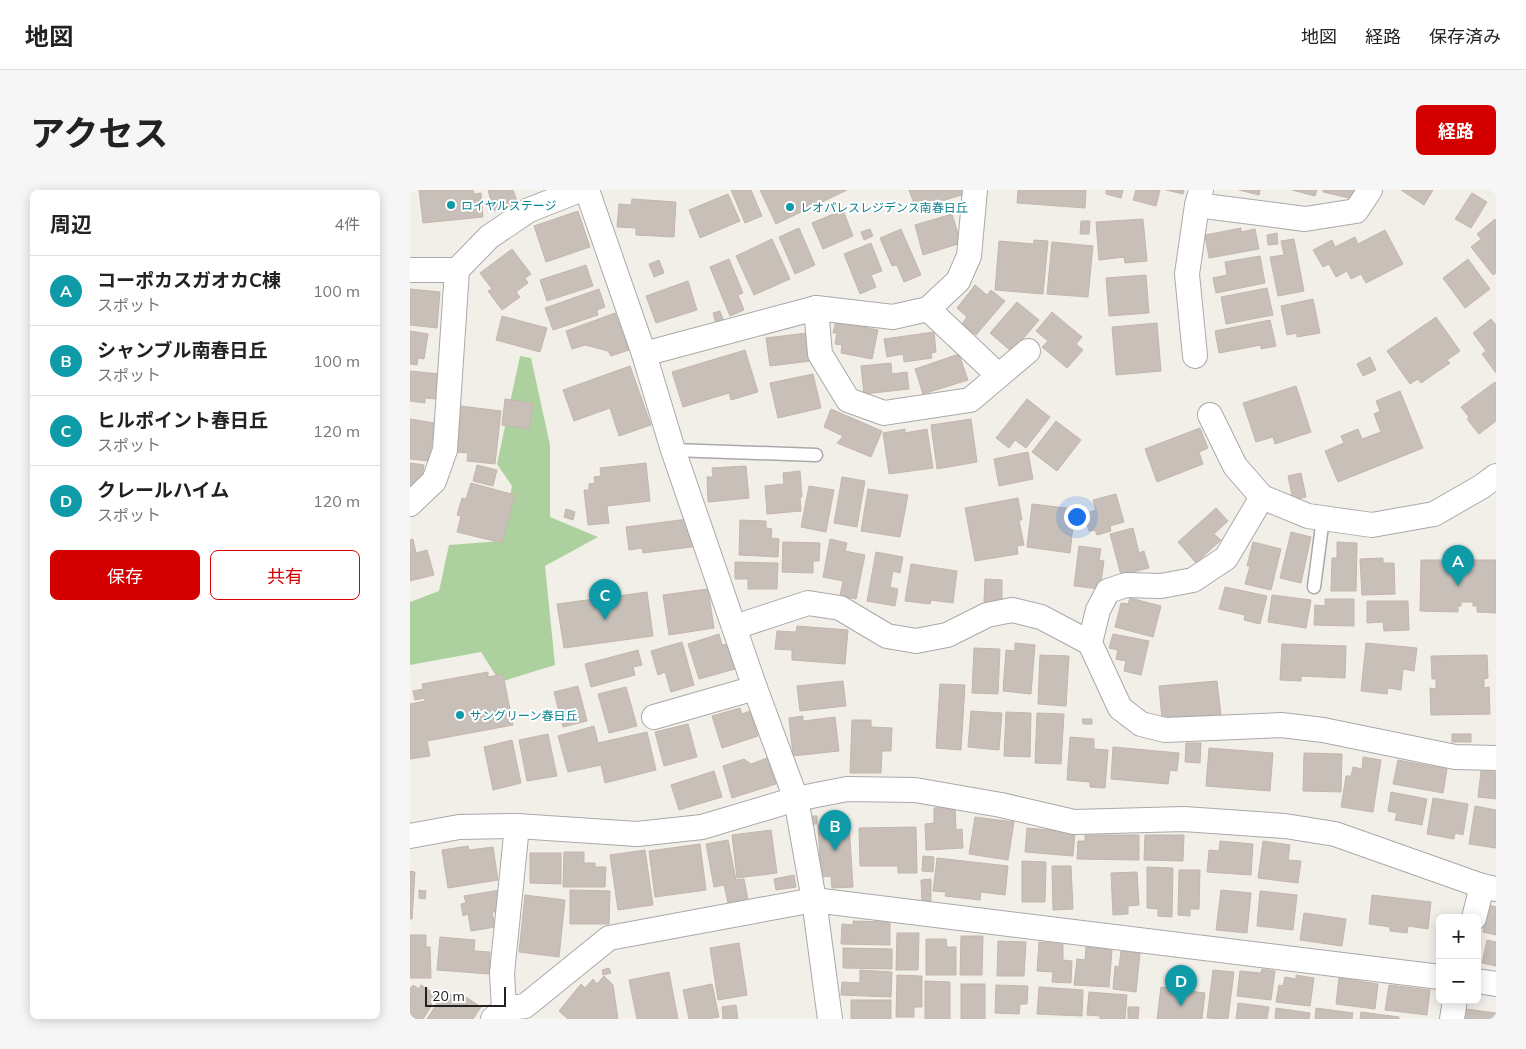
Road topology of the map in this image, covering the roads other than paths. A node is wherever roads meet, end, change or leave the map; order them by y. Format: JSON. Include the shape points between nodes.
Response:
{"nodes":[{"id":1,"x":580,"y":190,"type":"edge"},
{"id":2,"x":587,"y":190,"type":"edge"},
{"id":3,"x":976,"y":190,"type":"edge"},
{"id":4,"x":1370,"y":190,"type":"edge"},
{"id":5,"x":1199,"y":197,"type":"edge"},
{"id":6,"x":410,"y":270,"type":"edge"},
{"id":7,"x":457,"y":270,"type":"junction"},
{"id":8,"x":816,"y":308,"type":"junction"},
{"id":9,"x":928,"y":310,"type":"junction"},
{"id":10,"x":1028,"y":352,"type":"dead end"},
{"id":11,"x":644,"y":354,"type":"junction"},
{"id":12,"x":1195,"y":356,"type":"dead end"},
{"id":13,"x":998,"y":375,"type":"junction"},
{"id":14,"x":1210,"y":415,"type":"dead end"},
{"id":15,"x":673,"y":450,"type":"junction"},
{"id":16,"x":816,"y":455,"type":"dead end"},
{"id":17,"x":1496,"y":476,"type":"edge"},
{"id":18,"x":1262,"y":497,"type":"junction"},
{"id":19,"x":410,"y":504,"type":"edge"},
{"id":20,"x":1323,"y":518,"type":"junction"},
{"id":21,"x":1314,"y":587,"type":"dead end"},
{"id":22,"x":735,"y":627,"type":"junction"},
{"id":23,"x":1090,"y":643,"type":"junction"},
{"id":24,"x":755,"y":688,"type":"junction"},
{"id":25,"x":654,"y":717,"type":"dead end"},
{"id":26,"x":1496,"y":758,"type":"edge"},
{"id":27,"x":796,"y":799,"type":"junction"},
{"id":28,"x":517,"y":826,"type":"junction"},
{"id":29,"x":410,"y":836,"type":"edge"},
{"id":30,"x":1489,"y":887,"type":"edge"},
{"id":31,"x":814,"y":900,"type":"junction"},
{"id":32,"x":1476,"y":914,"type":"edge"},
{"id":33,"x":1436,"y":977,"type":"edge"},
{"id":34,"x":1481,"y":982,"type":"edge"},
{"id":35,"x":1496,"y":984,"type":"edge"},
{"id":36,"x":1455,"y":1004,"type":"edge"},
{"id":37,"x":499,"y":1014,"type":"edge"},
{"id":38,"x":830,"y":1019,"type":"edge"},
{"id":39,"x":1452,"y":1019,"type":"edge"}],
"edges":[{"from":1,"to":7,"type":"street","via":[[529,210],[489,237]]},
{"from":2,"to":11,"type":"street"},
{"from":3,"to":9,"type":"street","via":[[969,256],[958,281]]},
{"from":4,"to":5,"type":"street","via":[[1356,211],[1305,219]]},
{"from":5,"to":12,"type":"street","via":[[1187,274]]},
{"from":6,"to":7,"type":"street"},
{"from":7,"to":19,"type":"street","via":[[445,450],[434,481]]},
{"from":8,"to":9,"type":"street","via":[[894,317]]},
{"from":8,"to":11,"type":"street"},
{"from":8,"to":13,"type":"street","via":[[820,354],[848,400],[884,413],[970,400]]},
{"from":9,"to":13,"type":"street"},
{"from":10,"to":13,"type":"street"},
{"from":11,"to":15,"type":"street"},
{"from":14,"to":18,"type":"street","via":[[1235,466]]},
{"from":15,"to":16,"type":"lane"},
{"from":15,"to":22,"type":"street"},
{"from":17,"to":20,"type":"street","via":[[1434,514],[1372,525]]},
{"from":18,"to":20,"type":"street","via":[[1308,516]]},
{"from":18,"to":23,"type":"street","via":[[1226,558],[1193,580],[1161,586],[1126,584],[1108,591],[1098,610]]},
{"from":20,"to":21,"type":"lane"},
{"from":22,"to":23,"type":"street","via":[[808,603],[840,608],[887,636],[916,642],[946,635],[987,615],[1012,610],[1041,617]]},
{"from":22,"to":24,"type":"street"},
{"from":23,"to":26,"type":"street","via":[[1120,708],[1141,724],[1165,730],[1280,725],[1323,730],[1455,757]]},
{"from":24,"to":25,"type":"street"},
{"from":24,"to":27,"type":"street"},
{"from":27,"to":28,"type":"street","via":[[702,827],[637,834]]},
{"from":27,"to":30,"type":"street","via":[[847,789],[915,790],[1074,822],[1184,819],[1285,826],[1335,834]]},
{"from":27,"to":31,"type":"street"},
{"from":28,"to":29,"type":"street","via":[[459,827]]},
{"from":28,"to":37,"type":"street"},
{"from":30,"to":32,"type":"street"},
{"from":31,"to":33,"type":"street"},
{"from":31,"to":37,"type":"street","via":[[609,938],[525,1006]]},
{"from":31,"to":38,"type":"street"},
{"from":34,"to":35,"type":"street"},
{"from":36,"to":39,"type":"street"}]}
